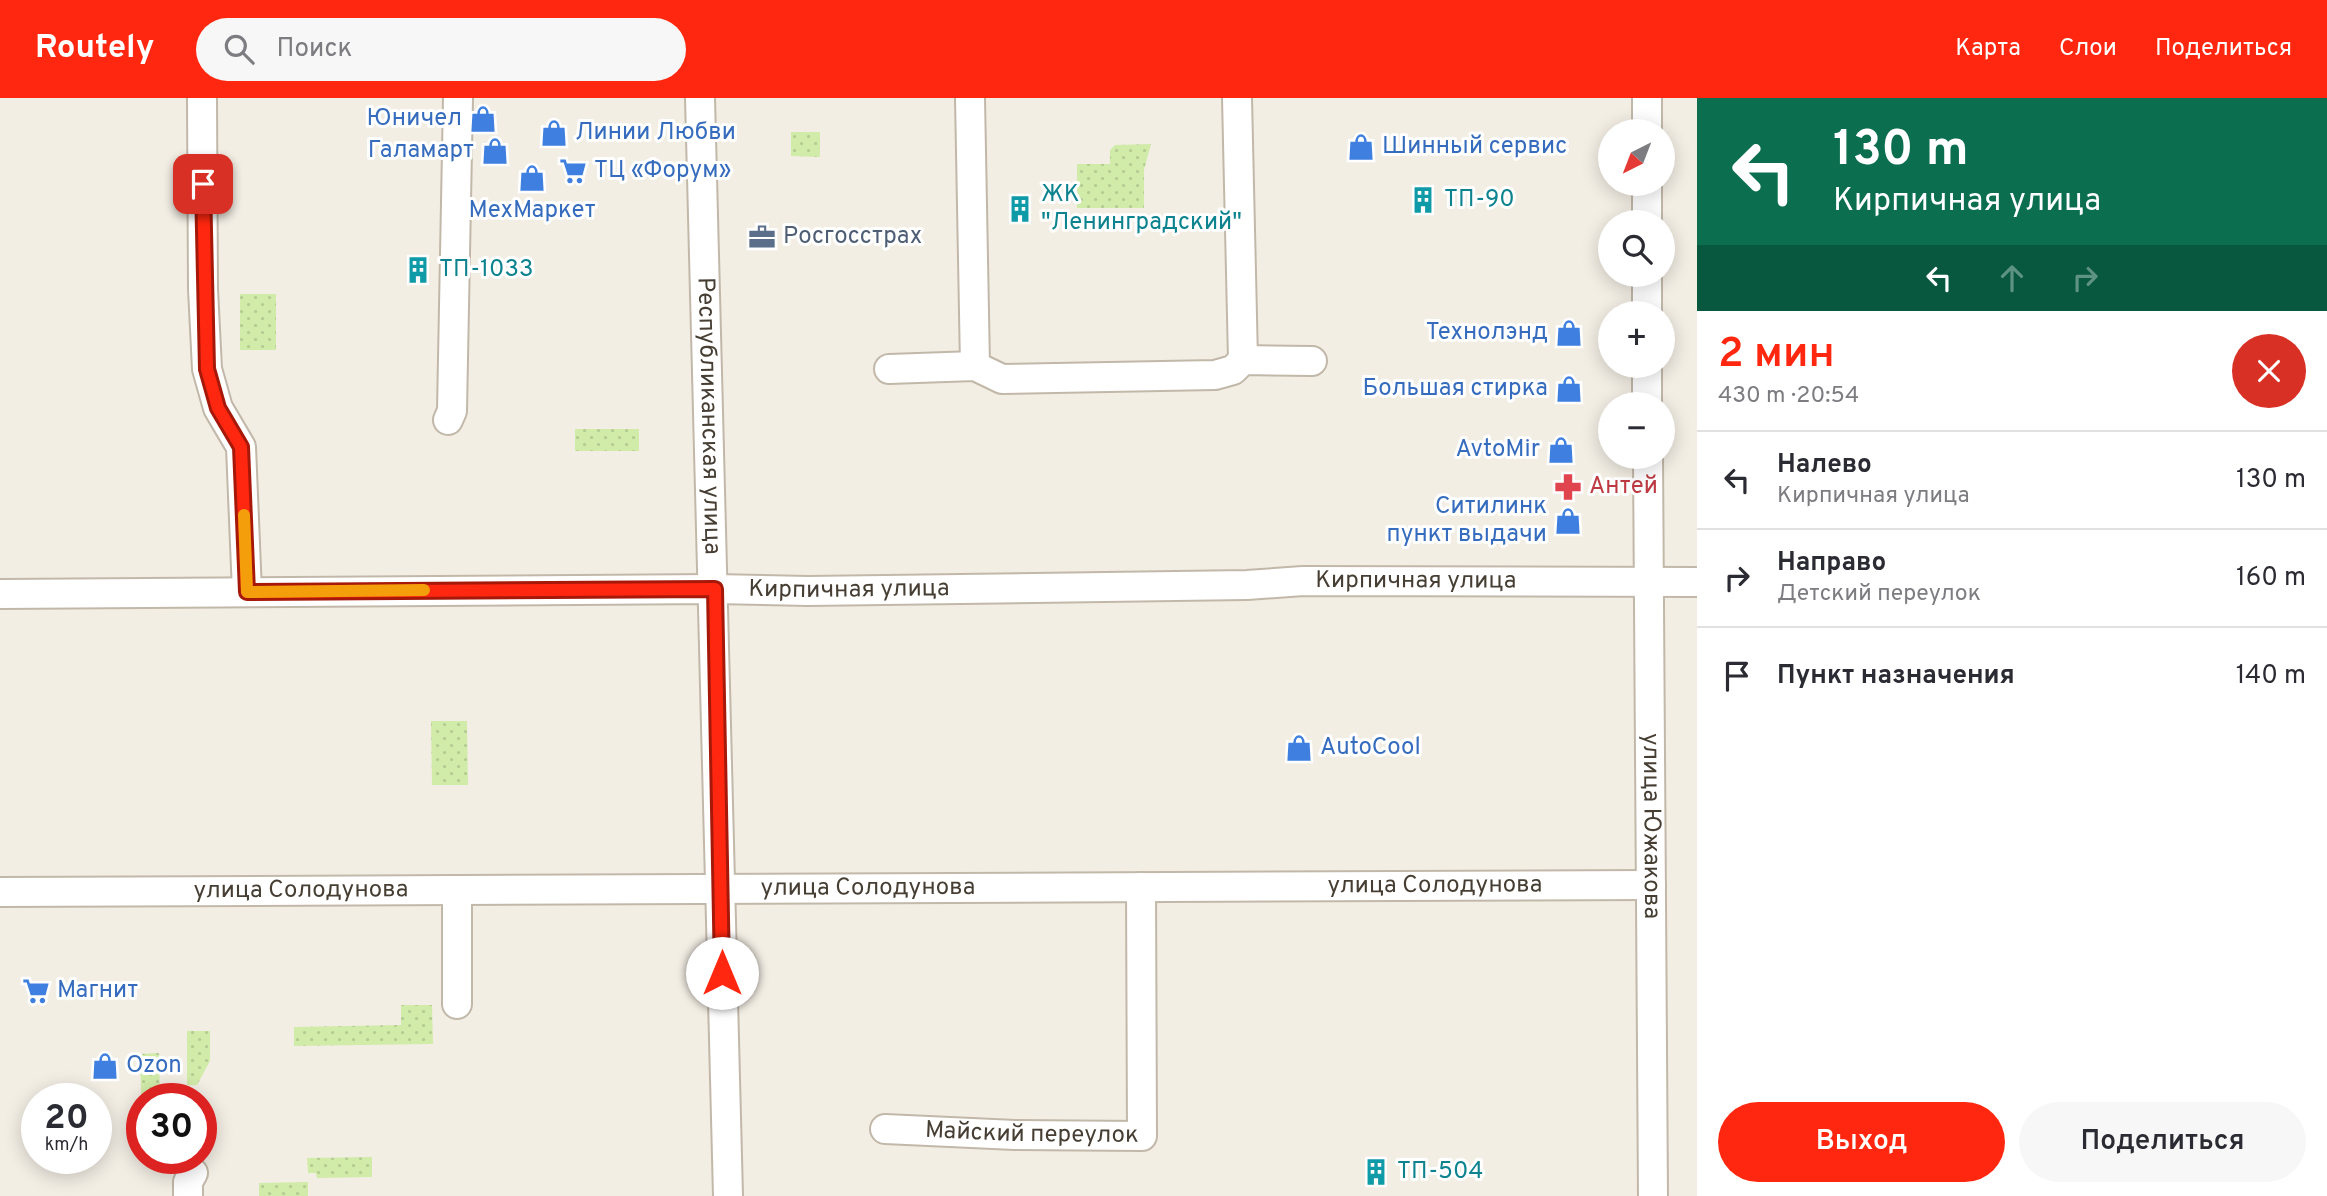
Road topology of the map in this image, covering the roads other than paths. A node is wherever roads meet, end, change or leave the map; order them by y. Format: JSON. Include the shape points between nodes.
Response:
{"nodes":[{"id":1,"x":202,"y":98,"type":"edge"},
{"id":2,"x":458,"y":98,"type":"edge"},
{"id":3,"x":700,"y":98,"type":"edge"},
{"id":4,"x":970,"y":98,"type":"edge"},
{"id":5,"x":1237,"y":98,"type":"edge"},
{"id":6,"x":1647,"y":98,"type":"edge"},
{"id":7,"x":1647,"y":119,"type":"edge"},
{"id":8,"x":1243,"y":360,"type":"junction"},
{"id":9,"x":1312,"y":361,"type":"dead end"},
{"id":10,"x":975,"y":366,"type":"junction"},
{"id":11,"x":889,"y":369,"type":"dead end"},
{"id":12,"x":448,"y":420,"type":"dead end"},
{"id":13,"x":1648,"y":469,"type":"edge"},
{"id":14,"x":1648,"y":582,"type":"junction"},
{"id":15,"x":1697,"y":582,"type":"edge"},
{"id":16,"x":715,"y":589,"type":"junction"},
{"id":17,"x":247,"y":592,"type":"junction"},
{"id":18,"x":0,"y":594,"type":"edge"},
{"id":19,"x":1651,"y":885,"type":"junction"},
{"id":20,"x":1141,"y":887,"type":"junction"},
{"id":21,"x":721,"y":889,"type":"junction"},
{"id":22,"x":457,"y":890,"type":"junction"},
{"id":23,"x":0,"y":892,"type":"edge"},
{"id":24,"x":457,"y":1004,"type":"dead end"},
{"id":25,"x":884,"y":1129,"type":"dead end"},
{"id":26,"x":728,"y":1196,"type":"edge"},
{"id":27,"x":1653,"y":1196,"type":"edge"}],
"edges":[{"from":1,"to":17,"type":"street","via":[[207,369],[218,408],[241,447]]},
{"from":2,"to":12,"type":"street","via":[[455,337]]},
{"from":3,"to":16,"type":"street","name":"Республиканская улица"},
{"from":4,"to":10,"type":"street"},
{"from":5,"to":8,"type":"street"},
{"from":6,"to":7,"type":"street"},
{"from":8,"to":9,"type":"street"},
{"from":8,"to":10,"type":"street","via":[[1233,370],[1215,375],[1002,379]]},
{"from":10,"to":11,"type":"street"},
{"from":13,"to":14,"type":"street","name":"улица Южакова"},
{"from":14,"to":15,"type":"street","name":"Кирпичная улица"},
{"from":14,"to":16,"type":"street","name":"Кирпичная улица","via":[[1303,581],[808,592]]},
{"from":14,"to":19,"type":"street","name":"улица Южакова"},
{"from":16,"to":17,"type":"street","name":"Кирпичная улица"},
{"from":16,"to":21,"type":"street","name":"Республиканская улица"},
{"from":17,"to":18,"type":"street","name":"Кирпичная улица"},
{"from":19,"to":20,"type":"street","name":"улица Солодунова"},
{"from":19,"to":27,"type":"street","name":"улица Южакова"},
{"from":20,"to":21,"type":"street","name":"улица Солодунова"},
{"from":20,"to":25,"type":"street","name":"Майский переулок","via":[[1142,1136]]},
{"from":21,"to":22,"type":"street","name":"улица Солодунова"},
{"from":21,"to":26,"type":"street","name":"Республиканская улица"},
{"from":22,"to":23,"type":"street","name":"улица Солодунова"},
{"from":22,"to":24,"type":"street"}]}
